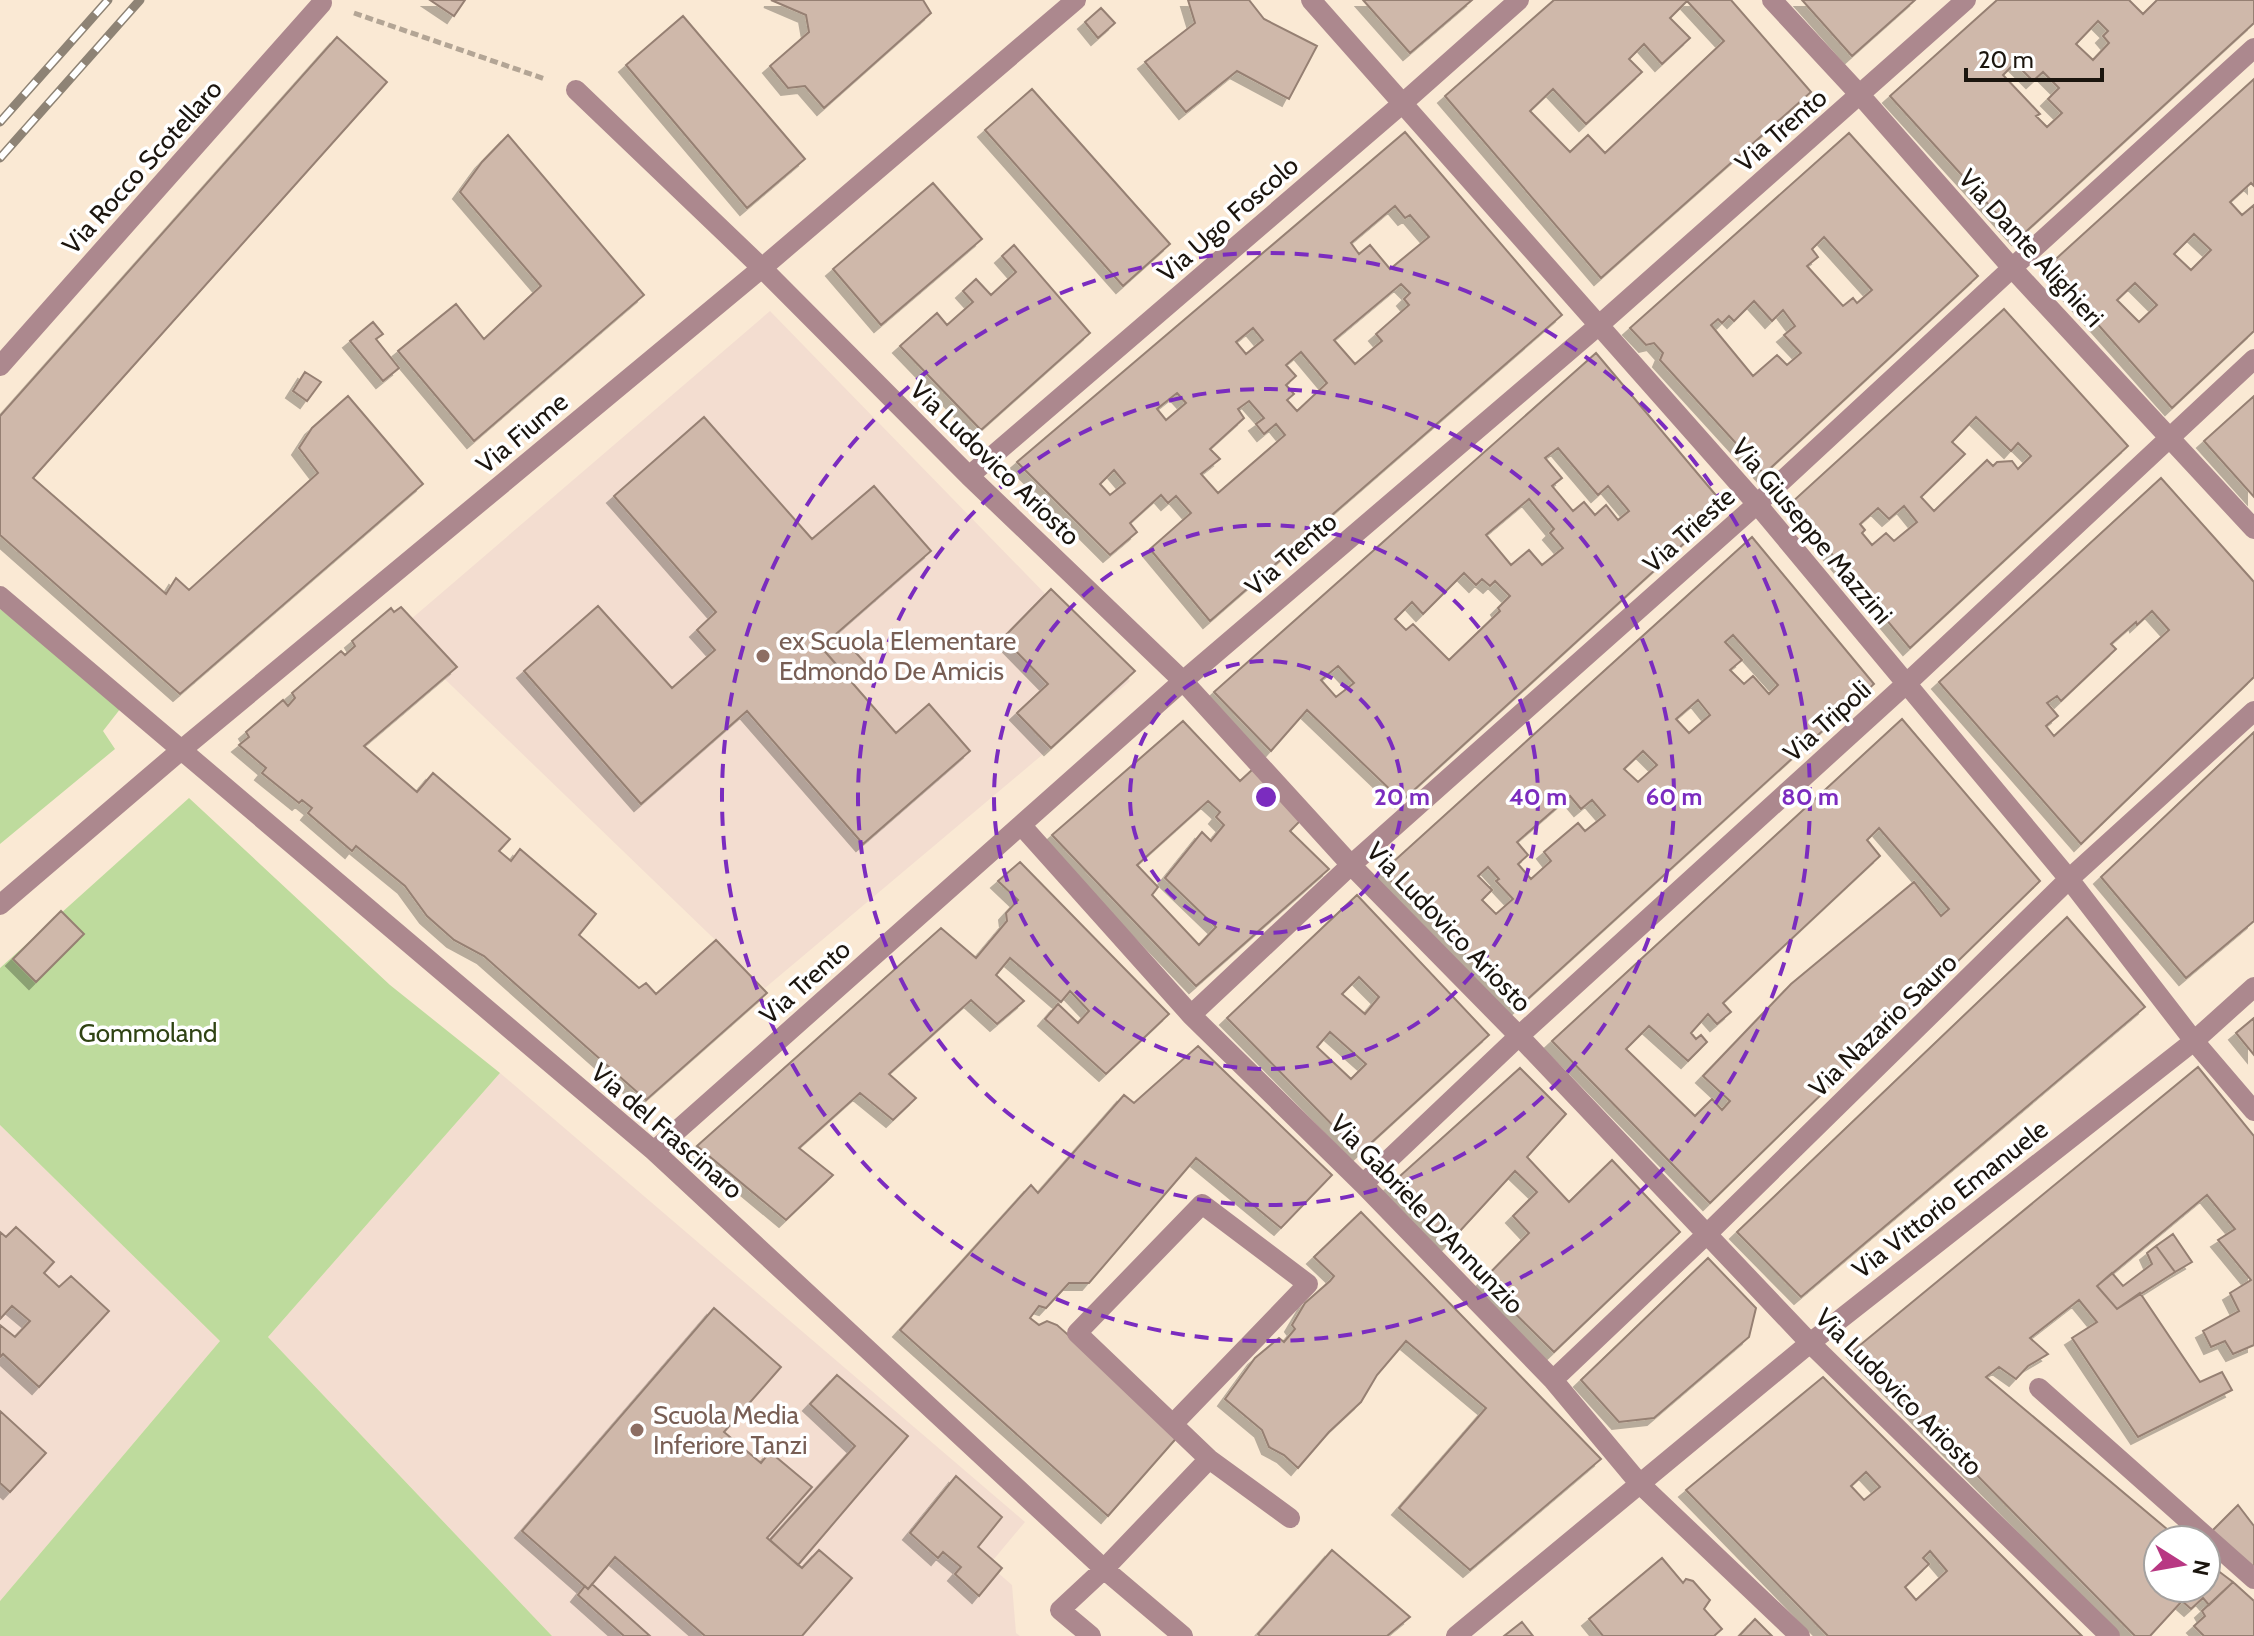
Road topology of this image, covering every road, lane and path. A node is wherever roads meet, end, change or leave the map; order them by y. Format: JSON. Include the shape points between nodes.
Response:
{"nodes":[{"id":1,"x":1076,"y":0,"type":"edge"},
{"id":2,"x":1311,"y":0,"type":"edge"},
{"id":3,"x":1519,"y":0,"type":"edge"},
{"id":4,"x":1772,"y":0,"type":"edge"},
{"id":5,"x":1966,"y":0,"type":"edge"},
{"id":6,"x":322,"y":3,"type":"joint"},
{"id":7,"x":2254,"y":48,"type":"edge"},
{"id":8,"x":576,"y":90,"type":"joint"},
{"id":9,"x":1861,"y":96,"type":"junction"},
{"id":10,"x":1403,"y":103,"type":"junction"},
{"id":11,"x":762,"y":268,"type":"junction"},
{"id":12,"x":2012,"y":268,"type":"junction"},
{"id":13,"x":1598,"y":326,"type":"junction"},
{"id":14,"x":2254,"y":359,"type":"edge"},
{"id":15,"x":0,"y":366,"type":"edge"},
{"id":16,"x":2169,"y":437,"type":"junction"},
{"id":17,"x":969,"y":476,"type":"junction"},
{"id":18,"x":1757,"y":504,"type":"junction"},
{"id":19,"x":2254,"y":529,"type":"edge"},
{"id":20,"x":0,"y":596,"type":"edge"},
{"id":21,"x":1183,"y":681,"type":"junction"},
{"id":22,"x":1907,"y":683,"type":"junction"},
{"id":23,"x":2254,"y":711,"type":"edge"},
{"id":24,"x":180,"y":751,"type":"junction"},
{"id":25,"x":1021,"y":825,"type":"junction"},
{"id":26,"x":1351,"y":865,"type":"junction"},
{"id":27,"x":2069,"y":879,"type":"junction"},
{"id":28,"x":0,"y":905,"type":"edge"},
{"id":29,"x":2254,"y":987,"type":"edge"},
{"id":30,"x":1191,"y":1015,"type":"junction"},
{"id":31,"x":1519,"y":1036,"type":"junction"},
{"id":32,"x":2194,"y":1041,"type":"junction"},
{"id":33,"x":2254,"y":1111,"type":"edge"},
{"id":34,"x":654,"y":1151,"type":"junction"},
{"id":35,"x":1363,"y":1184,"type":"junction"},
{"id":36,"x":1708,"y":1233,"type":"junction"},
{"id":37,"x":1810,"y":1343,"type":"junction"},
{"id":38,"x":1553,"y":1380,"type":"junction"},
{"id":39,"x":2039,"y":1388,"type":"dead end"},
{"id":40,"x":1173,"y":1424,"type":"junction"},
{"id":41,"x":1209,"y":1459,"type":"junction"},
{"id":42,"x":1639,"y":1483,"type":"junction"},
{"id":43,"x":1290,"y":1518,"type":"dead end"},
{"id":44,"x":1104,"y":1569,"type":"junction"},
{"id":45,"x":2254,"y":1579,"type":"edge"},
{"id":46,"x":1091,"y":1636,"type":"edge"},
{"id":47,"x":1183,"y":1636,"type":"edge"},
{"id":48,"x":1456,"y":1636,"type":"edge"},
{"id":49,"x":1800,"y":1636,"type":"edge"},
{"id":50,"x":2110,"y":1636,"type":"edge"}],
"edges":[{"from":1,"to":11,"type":"street","name":"Via Fiume"},
{"from":2,"to":10,"type":"street","name":"Via Giuseppe Mazzini"},
{"from":3,"to":10,"type":"street","name":"Via Ugo Foscolo"},
{"from":4,"to":9,"type":"street","name":"Via Dante Alighieri"},
{"from":5,"to":9,"type":"street","name":"Via Trento"},
{"from":6,"to":8,"type":"path"},
{"from":6,"to":15,"type":"street","name":"Via Rocco Scotellaro"},
{"from":7,"to":12,"type":"street","name":"Via Trieste"},
{"from":8,"to":11,"type":"street","name":"Via Ludovico Ariosto"},
{"from":9,"to":12,"type":"street","name":"Via Dante Alighieri"},
{"from":9,"to":13,"type":"street","name":"Via Trento"},
{"from":10,"to":13,"type":"street","name":"Via Giuseppe Mazzini"},
{"from":10,"to":17,"type":"street","name":"Via Ugo Foscolo"},
{"from":11,"to":17,"type":"street","name":"Via Ludovico Ariosto"},
{"from":11,"to":24,"type":"street","name":"Via Fiume"},
{"from":12,"to":16,"type":"street","name":"Via Dante Alighieri"},
{"from":12,"to":18,"type":"street","name":"Via Trieste"},
{"from":13,"to":18,"type":"street","name":"Via Giuseppe Mazzini"},
{"from":13,"to":21,"type":"street","name":"Via Trento"},
{"from":14,"to":16,"type":"street","name":"Via Tripoli"},
{"from":16,"to":19,"type":"street","name":"Via Dante Alighieri"},
{"from":16,"to":22,"type":"street","name":"Via Tripoli"},
{"from":17,"to":21,"type":"street","name":"Via Ludovico Ariosto"},
{"from":18,"to":22,"type":"street","name":"Via Giuseppe Mazzini"},
{"from":18,"to":26,"type":"street","name":"Via Trieste"},
{"from":20,"to":24,"type":"street"},
{"from":21,"to":25,"type":"street","name":"Via Trento"},
{"from":21,"to":26,"type":"street","name":"Via Ludovico Ariosto"},
{"from":22,"to":27,"type":"street","name":"Via Giuseppe Mazzini"},
{"from":22,"to":31,"type":"street","name":"Via Tripoli"},
{"from":23,"to":27,"type":"street","name":"Via Nazario Sauro"},
{"from":24,"to":28,"type":"street","name":"Via Fiume"},
{"from":24,"to":34,"type":"street","name":"Via del Frascinaro"},
{"from":25,"to":30,"type":"street","name":"Via Gabriele D'Annunzio"},
{"from":25,"to":34,"type":"street","name":"Via Trento"},
{"from":26,"to":30,"type":"street","name":"Via Trieste"},
{"from":26,"to":31,"type":"street","name":"Via Ludovico Ariosto"},
{"from":27,"to":32,"type":"street","name":"Via Giuseppe Mazzini"},
{"from":27,"to":36,"type":"street","name":"Via Nazario Sauro"},
{"from":29,"to":32,"type":"street","name":"Via Vittorio Emanuele"},
{"from":30,"to":35,"type":"street","name":"Via Gabriele D'Annunzio"},
{"from":31,"to":35,"type":"street","name":"Via Tripoli"},
{"from":31,"to":36,"type":"street","name":"Via Ludovico Ariosto"},
{"from":32,"to":33,"type":"street","name":"Via Giuseppe Mazzini"},
{"from":32,"to":37,"type":"street","name":"Via Vittorio Emanuele"},
{"from":34,"to":44,"type":"street","name":"Via del Frascinaro"},
{"from":35,"to":38,"type":"street","name":"Via Gabriele D'Annunzio"},
{"from":36,"to":37,"type":"street","name":"Via Ludovico Ariosto"},
{"from":36,"to":38,"type":"street","name":"Via Nazario Sauro"},
{"from":37,"to":42,"type":"street","name":"Via Vittorio Emanuele"},
{"from":37,"to":50,"type":"street","name":"Via Ludovico Ariosto"},
{"from":38,"to":42,"type":"street","name":"Via Gabriele D'Annunzio"},
{"from":39,"to":45,"type":"street"},
{"from":40,"to":40,"type":"street","via":[[1077,1333],[1202,1204],[1308,1284]]},
{"from":40,"to":41,"type":"street"},
{"from":41,"to":43,"type":"street"},
{"from":41,"to":44,"type":"street"},
{"from":42,"to":48,"type":"street","name":"Via Vittorio Emanuele"},
{"from":42,"to":49,"type":"street","name":"Via Gabriele D'Annunzio"},
{"from":44,"to":46,"type":"street","via":[[1060,1610]]},
{"from":44,"to":47,"type":"street","name":"Via del Frascinaro"}]}
